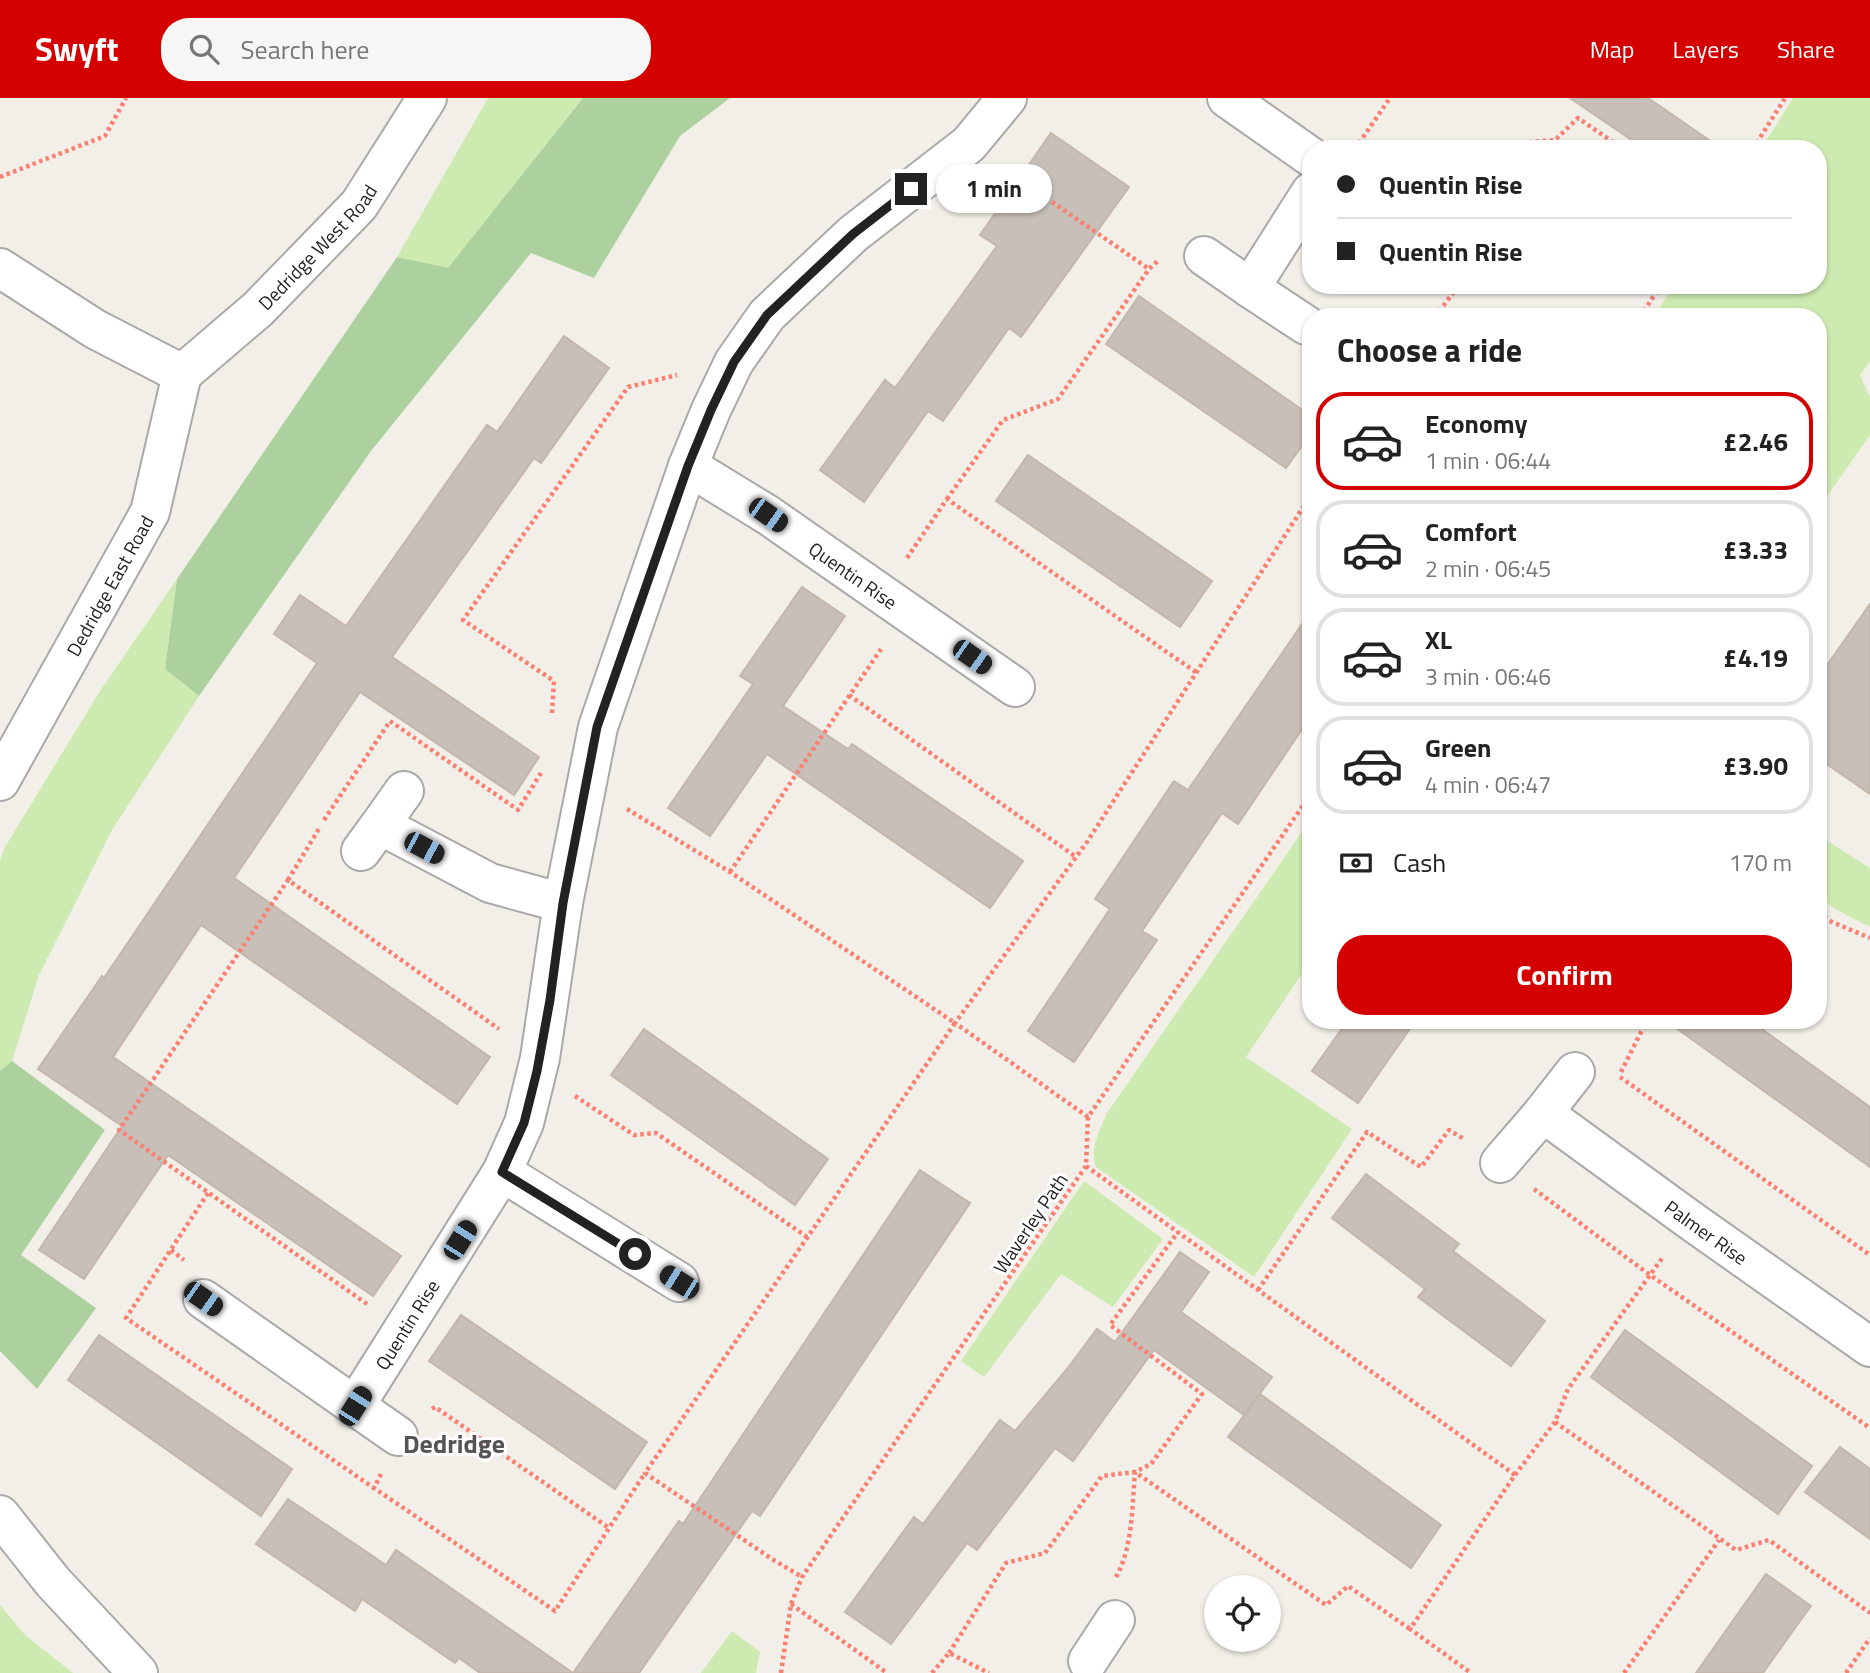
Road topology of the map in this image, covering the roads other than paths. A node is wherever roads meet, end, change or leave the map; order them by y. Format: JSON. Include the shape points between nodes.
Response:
{"nodes":[{"id":1,"x":427,"y":98,"type":"edge"},
{"id":2,"x":1007,"y":98,"type":"edge"},
{"id":3,"x":1227,"y":98,"type":"edge"},
{"id":4,"x":1302,"y":151,"type":"edge"},
{"id":5,"x":1302,"y":206,"type":"edge"},
{"id":6,"x":1204,"y":256,"type":"road end"},
{"id":7,"x":0,"y":268,"type":"edge"},
{"id":8,"x":1250,"y":288,"type":"junction"},
{"id":9,"x":1302,"y":322,"type":"edge"},
{"id":10,"x":183,"y":374,"type":"junction"},
{"id":11,"x":688,"y":466,"type":"junction"},
{"id":12,"x":1015,"y":687,"type":"dead end"},
{"id":13,"x":0,"y":781,"type":"edge"},
{"id":14,"x":404,"y":791,"type":"dead end"},
{"id":15,"x":563,"y":903,"type":"junction"},
{"id":16,"x":1575,"y":1072,"type":"road end"},
{"id":17,"x":1543,"y":1113,"type":"junction"},
{"id":18,"x":1500,"y":1163,"type":"road end"},
{"id":19,"x":502,"y":1172,"type":"junction"},
{"id":20,"x":679,"y":1282,"type":"dead end"},
{"id":21,"x":203,"y":1299,"type":"dead end"},
{"id":22,"x":1870,"y":1347,"type":"edge"},
{"id":23,"x":355,"y":1406,"type":"junction"},
{"id":24,"x":398,"y":1436,"type":"road end"},
{"id":25,"x":0,"y":1515,"type":"edge"},
{"id":26,"x":1115,"y":1620,"type":"road end"},
{"id":27,"x":1091,"y":1669,"type":"edge"},
{"id":28,"x":138,"y":1673,"type":"edge"}],
"edges":[{"from":1,"to":10,"type":"street","name":"Dedridge West Road","via":[[359,205],[258,309]]},
{"from":2,"to":11,"type":"street","name":"Quentin Rise","via":[[969,144],[853,234],[767,315],[734,362]]},
{"from":3,"to":4,"type":"street"},
{"from":5,"to":8,"type":"street"},
{"from":6,"to":8,"type":"street"},
{"from":7,"to":10,"type":"street","via":[[95,330]]},
{"from":8,"to":9,"type":"street"},
{"from":10,"to":13,"type":"street","name":"Dedridge East Road","via":[[150,512]]},
{"from":11,"to":12,"type":"street","name":"Quentin Rise","via":[[768,515]]},
{"from":11,"to":15,"type":"street","name":"Quentin Rise","via":[[597,727]]},
{"from":14,"to":15,"type":"street","via":[[370,838],[490,883]]},
{"from":15,"to":19,"type":"street","name":"Quentin Rise","via":[[538,1065],[524,1123]]},
{"from":16,"to":17,"type":"street"},
{"from":17,"to":18,"type":"street"},
{"from":17,"to":22,"type":"street","name":"Palmer Rise"},
{"from":19,"to":20,"type":"street"},
{"from":19,"to":23,"type":"street","name":"Quentin Rise"},
{"from":21,"to":23,"type":"street"},
{"from":23,"to":24,"type":"street"},
{"from":25,"to":28,"type":"street","via":[[53,1582]]},
{"from":26,"to":27,"type":"street"}]}
